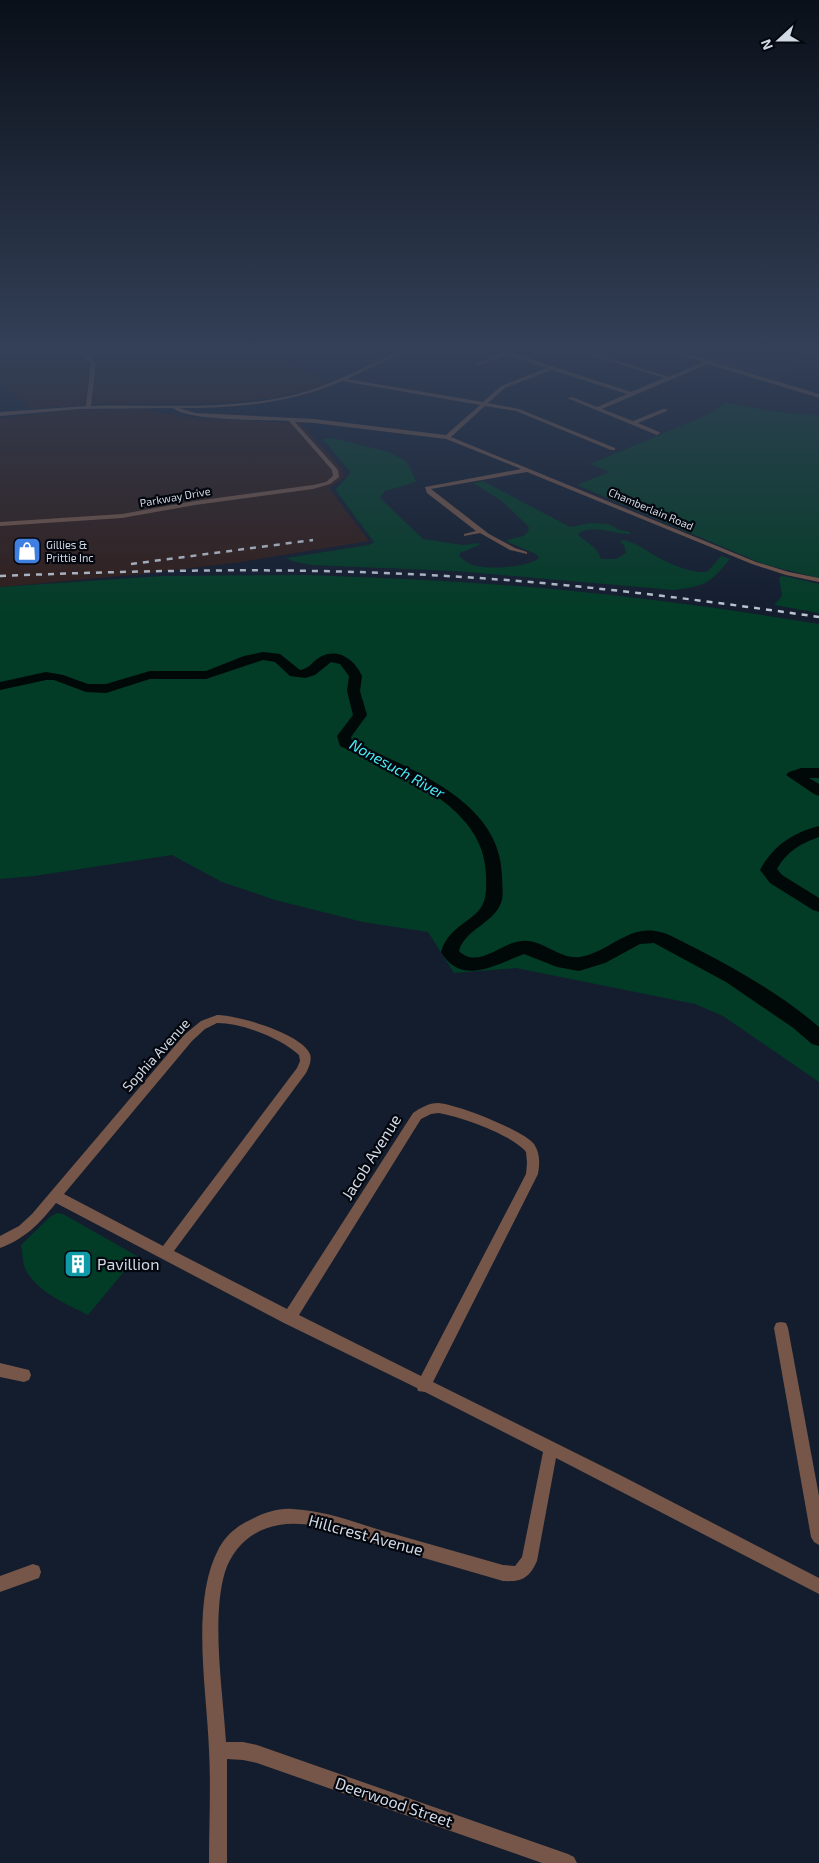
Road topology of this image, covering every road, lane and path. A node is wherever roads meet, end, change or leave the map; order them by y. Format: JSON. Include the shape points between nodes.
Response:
{"nodes":[{"id":1,"x":308,"y":439,"type":"edge"},
{"id":2,"x":452,"y":439,"type":"edge"},
{"id":3,"x":587,"y":439,"type":"edge"},
{"id":4,"x":614,"y":450,"type":"dead end"},
{"id":5,"x":529,"y":470,"type":"junction"},
{"id":6,"x":0,"y":524,"type":"edge"},
{"id":7,"x":482,"y":531,"type":"junction"},
{"id":8,"x":466,"y":534,"type":"dead end"},
{"id":9,"x":525,"y":553,"type":"dead end"},
{"id":10,"x":819,"y":580,"type":"edge"},
{"id":11,"x":55,"y":1196,"type":"junction"},
{"id":12,"x":0,"y":1242,"type":"edge"},
{"id":13,"x":164,"y":1254,"type":"junction"},
{"id":14,"x":289,"y":1318,"type":"junction"},
{"id":15,"x":781,"y":1328,"type":"dead end"},
{"id":16,"x":0,"y":1370,"type":"edge"},
{"id":17,"x":24,"y":1375,"type":"dead end"},
{"id":18,"x":424,"y":1386,"type":"junction"},
{"id":19,"x":551,"y":1448,"type":"junction"},
{"id":20,"x":819,"y":1537,"type":"edge"},
{"id":21,"x":33,"y":1572,"type":"dead end"},
{"id":22,"x":0,"y":1584,"type":"edge"},
{"id":23,"x":819,"y":1586,"type":"edge"},
{"id":24,"x":218,"y":1750,"type":"junction"},
{"id":25,"x":218,"y":1863,"type":"edge"},
{"id":26,"x":568,"y":1863,"type":"edge"}],
"edges":[{"from":1,"to":6,"type":"street","name":"Parkway Drive","via":[[335,470],[336,477],[331,481],[313,487],[122,516]]},
{"from":2,"to":5,"type":"street","name":"Chamberlain Road"},
{"from":3,"to":4,"type":"street"},
{"from":5,"to":7,"type":"street","via":[[427,488]]},
{"from":5,"to":10,"type":"street","name":"Chamberlain Road","via":[[754,563]]},
{"from":7,"to":8,"type":"street"},
{"from":7,"to":9,"type":"street","via":[[504,546]]},
{"from":11,"to":12,"type":"street","via":[[24,1230]]},
{"from":11,"to":13,"type":"street"},
{"from":11,"to":13,"type":"street","name":"Sophia Avenue","via":[[201,1026],[213,1020],[226,1019],[294,1043],[306,1059],[302,1070]]},
{"from":13,"to":14,"type":"street"},
{"from":14,"to":18,"type":"street"},
{"from":14,"to":18,"type":"street","name":"Jacob Avenue","via":[[417,1116],[432,1108],[444,1108],[514,1136],[530,1150],[534,1162],[532,1174]]},
{"from":15,"to":20,"type":"street"},
{"from":16,"to":17,"type":"street"},
{"from":18,"to":19,"type":"street"},
{"from":19,"to":23,"type":"street"},
{"from":19,"to":24,"type":"street","name":"Hillcrest Avenue","via":[[529,1561],[518,1574],[503,1573],[343,1526],[292,1516],[254,1525],[240,1535],[223,1555],[212,1594]]},
{"from":21,"to":22,"type":"street"},
{"from":24,"to":25,"type":"street","name":"Hillcrest Avenue"},
{"from":24,"to":26,"type":"street","name":"Deerwood Street","via":[[257,1754]]}]}
